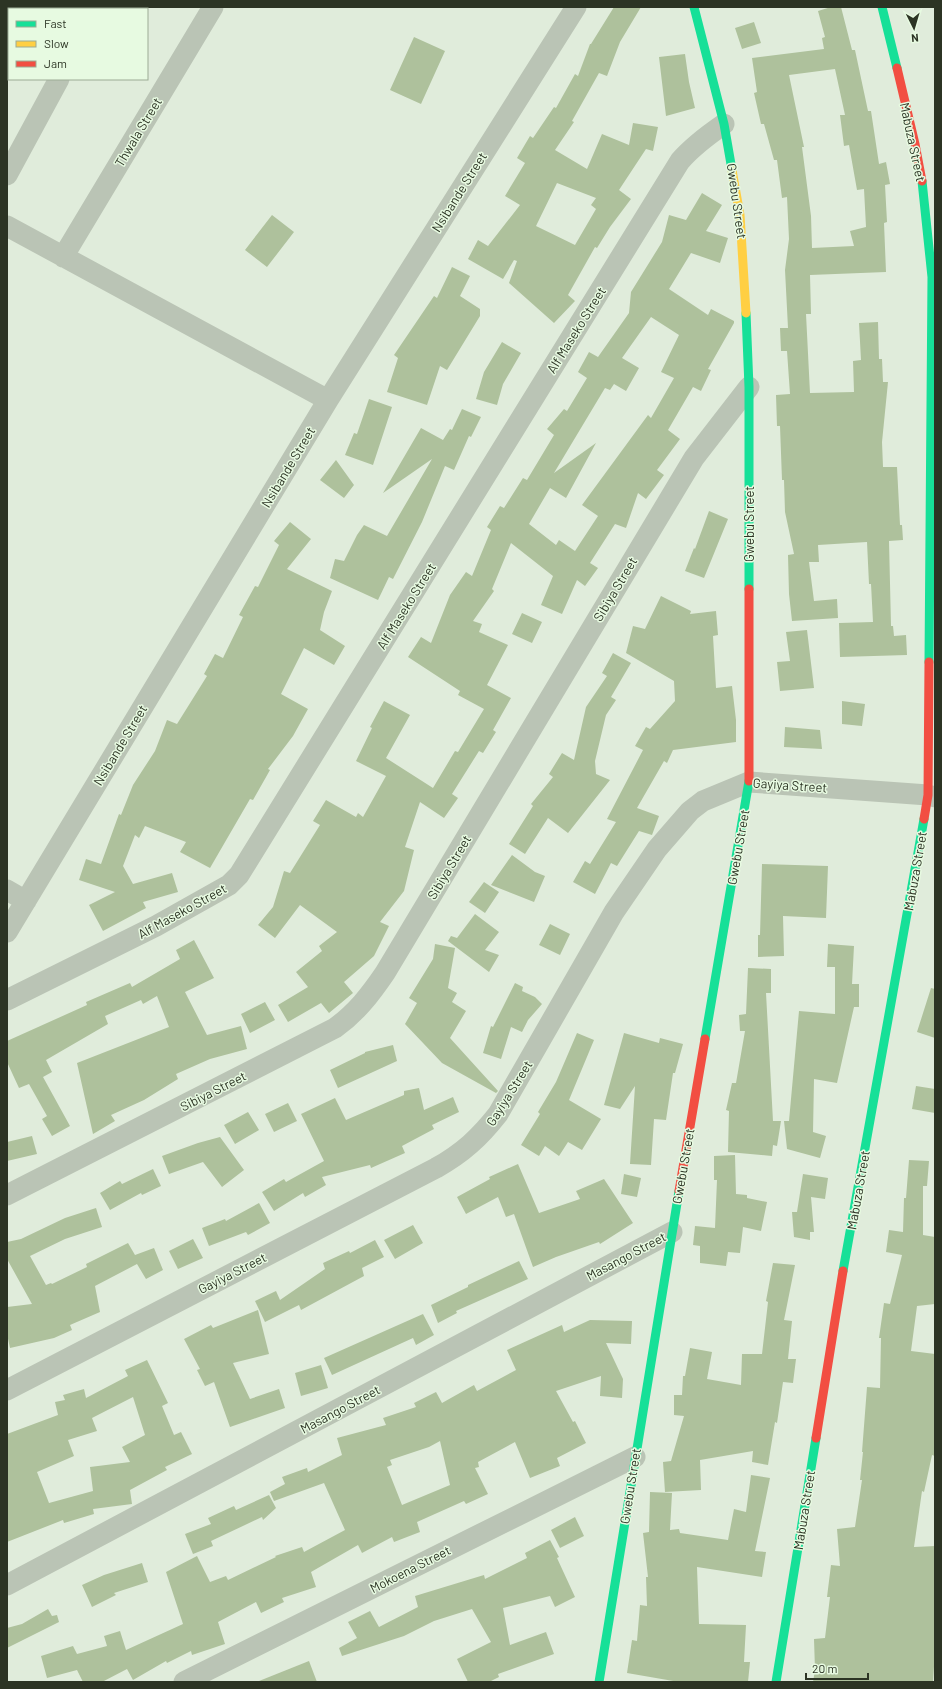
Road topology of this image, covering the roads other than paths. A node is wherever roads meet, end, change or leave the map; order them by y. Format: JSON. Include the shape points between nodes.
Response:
{"nodes":[{"id":1,"x":213,"y":7,"type":"edge"},
{"id":2,"x":576,"y":7,"type":"edge"},
{"id":3,"x":694,"y":7,"type":"edge"},
{"id":4,"x":882,"y":7,"type":"edge"},
{"id":5,"x":58,"y":80,"type":"edge"},
{"id":6,"x":724,"y":124,"type":"junction"},
{"id":7,"x":7,"y":175,"type":"edge"},
{"id":8,"x":7,"y":226,"type":"edge"},
{"id":9,"x":63,"y":257,"type":"junction"},
{"id":10,"x":933,"y":277,"type":"edge"},
{"id":11,"x":749,"y":387,"type":"junction"},
{"id":12,"x":328,"y":400,"type":"junction"},
{"id":13,"x":749,"y":782,"type":"junction"},
{"id":14,"x":932,"y":796,"type":"edge"},
{"id":15,"x":7,"y":890,"type":"edge"},
{"id":16,"x":26,"y":901,"type":"junction"},
{"id":17,"x":7,"y":932,"type":"edge"},
{"id":18,"x":7,"y":1000,"type":"edge"},
{"id":19,"x":7,"y":1195,"type":"edge"},
{"id":20,"x":672,"y":1232,"type":"junction"},
{"id":21,"x":7,"y":1390,"type":"edge"},
{"id":22,"x":635,"y":1457,"type":"junction"},
{"id":23,"x":7,"y":1585,"type":"edge"},
{"id":24,"x":595,"y":1680,"type":"edge"},
{"id":25,"x":184,"y":1682,"type":"edge"},
{"id":26,"x":776,"y":1682,"type":"edge"}],
"edges":[{"from":1,"to":9,"type":"street","name":"Thwala Street"},
{"from":2,"to":12,"type":"street","name":"Nsibande Street"},
{"from":3,"to":6,"type":"street","name":"Gwebu Street"},
{"from":4,"to":10,"type":"street","name":"Mabuza Street","via":[[915,144],[924,194]]},
{"from":5,"to":7,"type":"street"},
{"from":6,"to":11,"type":"street","name":"Gwebu Street","via":[[740,215]]},
{"from":6,"to":18,"type":"street","name":"Alf Maseko Street","via":[[689,150],[680,161],[240,875],[229,886],[156,926]]},
{"from":8,"to":9,"type":"street"},
{"from":9,"to":12,"type":"street"},
{"from":10,"to":14,"type":"street","name":"Mabuza Street"},
{"from":11,"to":13,"type":"street","name":"Gwebu Street"},
{"from":11,"to":19,"type":"street","name":"Sibiya Street","via":[[694,458],[385,973],[361,1006],[335,1028]]},
{"from":12,"to":16,"type":"street","name":"Nsibande Street"},
{"from":13,"to":14,"type":"street","name":"Gayiya Street"},
{"from":13,"to":20,"type":"street","name":"Gwebu Street"},
{"from":13,"to":21,"type":"street","name":"Gayiya Street","via":[[703,801],[690,811],[657,849],[614,912],[498,1114],[484,1132],[456,1157]]},
{"from":14,"to":26,"type":"street","name":"Mabuza Street","via":[[837,1308]]},
{"from":15,"to":16,"type":"street"},
{"from":16,"to":17,"type":"street","name":"Nsibande Street"},
{"from":20,"to":22,"type":"street","name":"Gwebu Street"},
{"from":20,"to":23,"type":"street","name":"Masango Street"},
{"from":22,"to":24,"type":"street","name":"Gwebu Street"},
{"from":22,"to":25,"type":"street","name":"Mokoena Street"}]}
